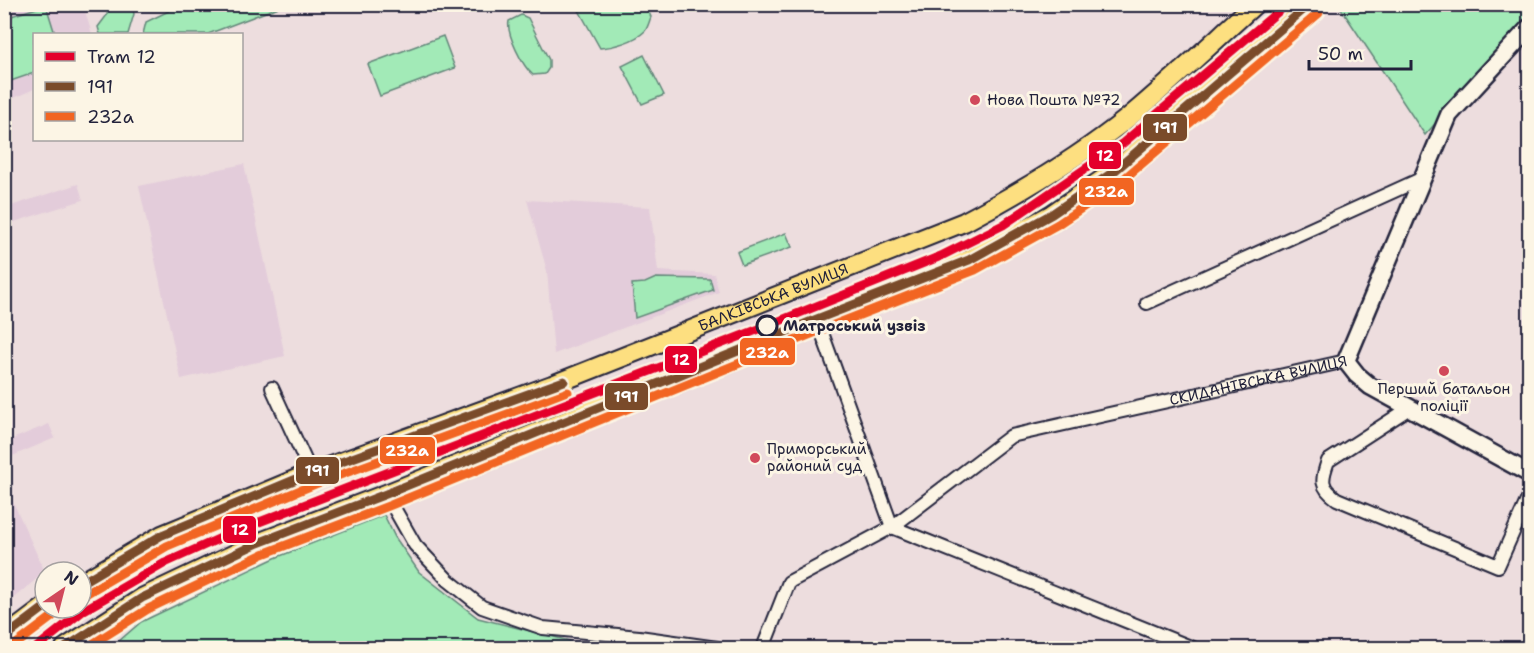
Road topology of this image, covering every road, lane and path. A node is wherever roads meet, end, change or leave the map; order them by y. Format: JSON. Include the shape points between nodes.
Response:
{"nodes":[{"id":1,"x":1255,"y":4,"type":"edge"},
{"id":2,"x":1311,"y":4,"type":"edge"},
{"id":3,"x":1530,"y":27,"type":"edge"},
{"id":4,"x":1423,"y":178,"type":"junction"},
{"id":5,"x":1147,"y":303,"type":"dead end"},
{"id":6,"x":817,"y":319,"type":"junction"},
{"id":7,"x":1346,"y":361,"type":"junction"},
{"id":8,"x":272,"y":388,"type":"dead end"},
{"id":9,"x":1408,"y":409,"type":"junction"},
{"id":10,"x":311,"y":473,"type":"junction"},
{"id":11,"x":1530,"y":474,"type":"edge"},
{"id":12,"x":386,"y":494,"type":"junction"},
{"id":13,"x":1530,"y":494,"type":"edge"},
{"id":14,"x":892,"y":527,"type":"junction"},
{"id":15,"x":93,"y":576,"type":"edge"},
{"id":16,"x":33,"y":616,"type":"edge"},
{"id":17,"x":4,"y":638,"type":"edge"},
{"id":18,"x":65,"y":648,"type":"edge"},
{"id":19,"x":717,"y":648,"type":"edge"},
{"id":20,"x":763,"y":648,"type":"edge"},
{"id":21,"x":1193,"y":648,"type":"edge"}],
"edges":[{"from":1,"to":10,"type":"main road","name":"БАЛКІВСЬКА ВУЛИЦЯ","via":[[1129,117],[1022,191],[964,222],[552,386]]},
{"from":2,"to":6,"type":"main road","via":[[1112,173],[1052,214],[969,260]]},
{"from":3,"to":4,"type":"street","name":"СКИДАНІВСЬКА ВУЛИЦЯ","via":[[1449,115]]},
{"from":4,"to":5,"type":"street"},
{"from":4,"to":7,"type":"street","name":"СКИДАНІВСЬКА ВУЛИЦЯ"},
{"from":6,"to":12,"type":"main road"},
{"from":6,"to":14,"type":"street"},
{"from":7,"to":9,"type":"street","via":[[1370,386]]},
{"from":7,"to":14,"type":"street","name":"СКИДАНІВСЬКА ВУЛИЦЯ","via":[[1011,436]]},
{"from":8,"to":10,"type":"street"},
{"from":9,"to":11,"type":"street"},
{"from":9,"to":13,"type":"street","via":[[1328,461],[1323,485],[1329,494],[1498,566]]},
{"from":10,"to":15,"type":"main road","name":"БАЛКІВСЬКА ВУЛИЦЯ","via":[[162,535]]},
{"from":12,"to":18,"type":"main road","via":[[258,543],[142,598]]},
{"from":12,"to":19,"type":"street","via":[[415,545],[448,580],[482,607],[543,628]]},
{"from":14,"to":20,"type":"street","name":"СКИДАНІВСЬКА ВУЛИЦЯ","via":[[789,582]]},
{"from":14,"to":21,"type":"street"},
{"from":16,"to":17,"type":"main road"}]}
